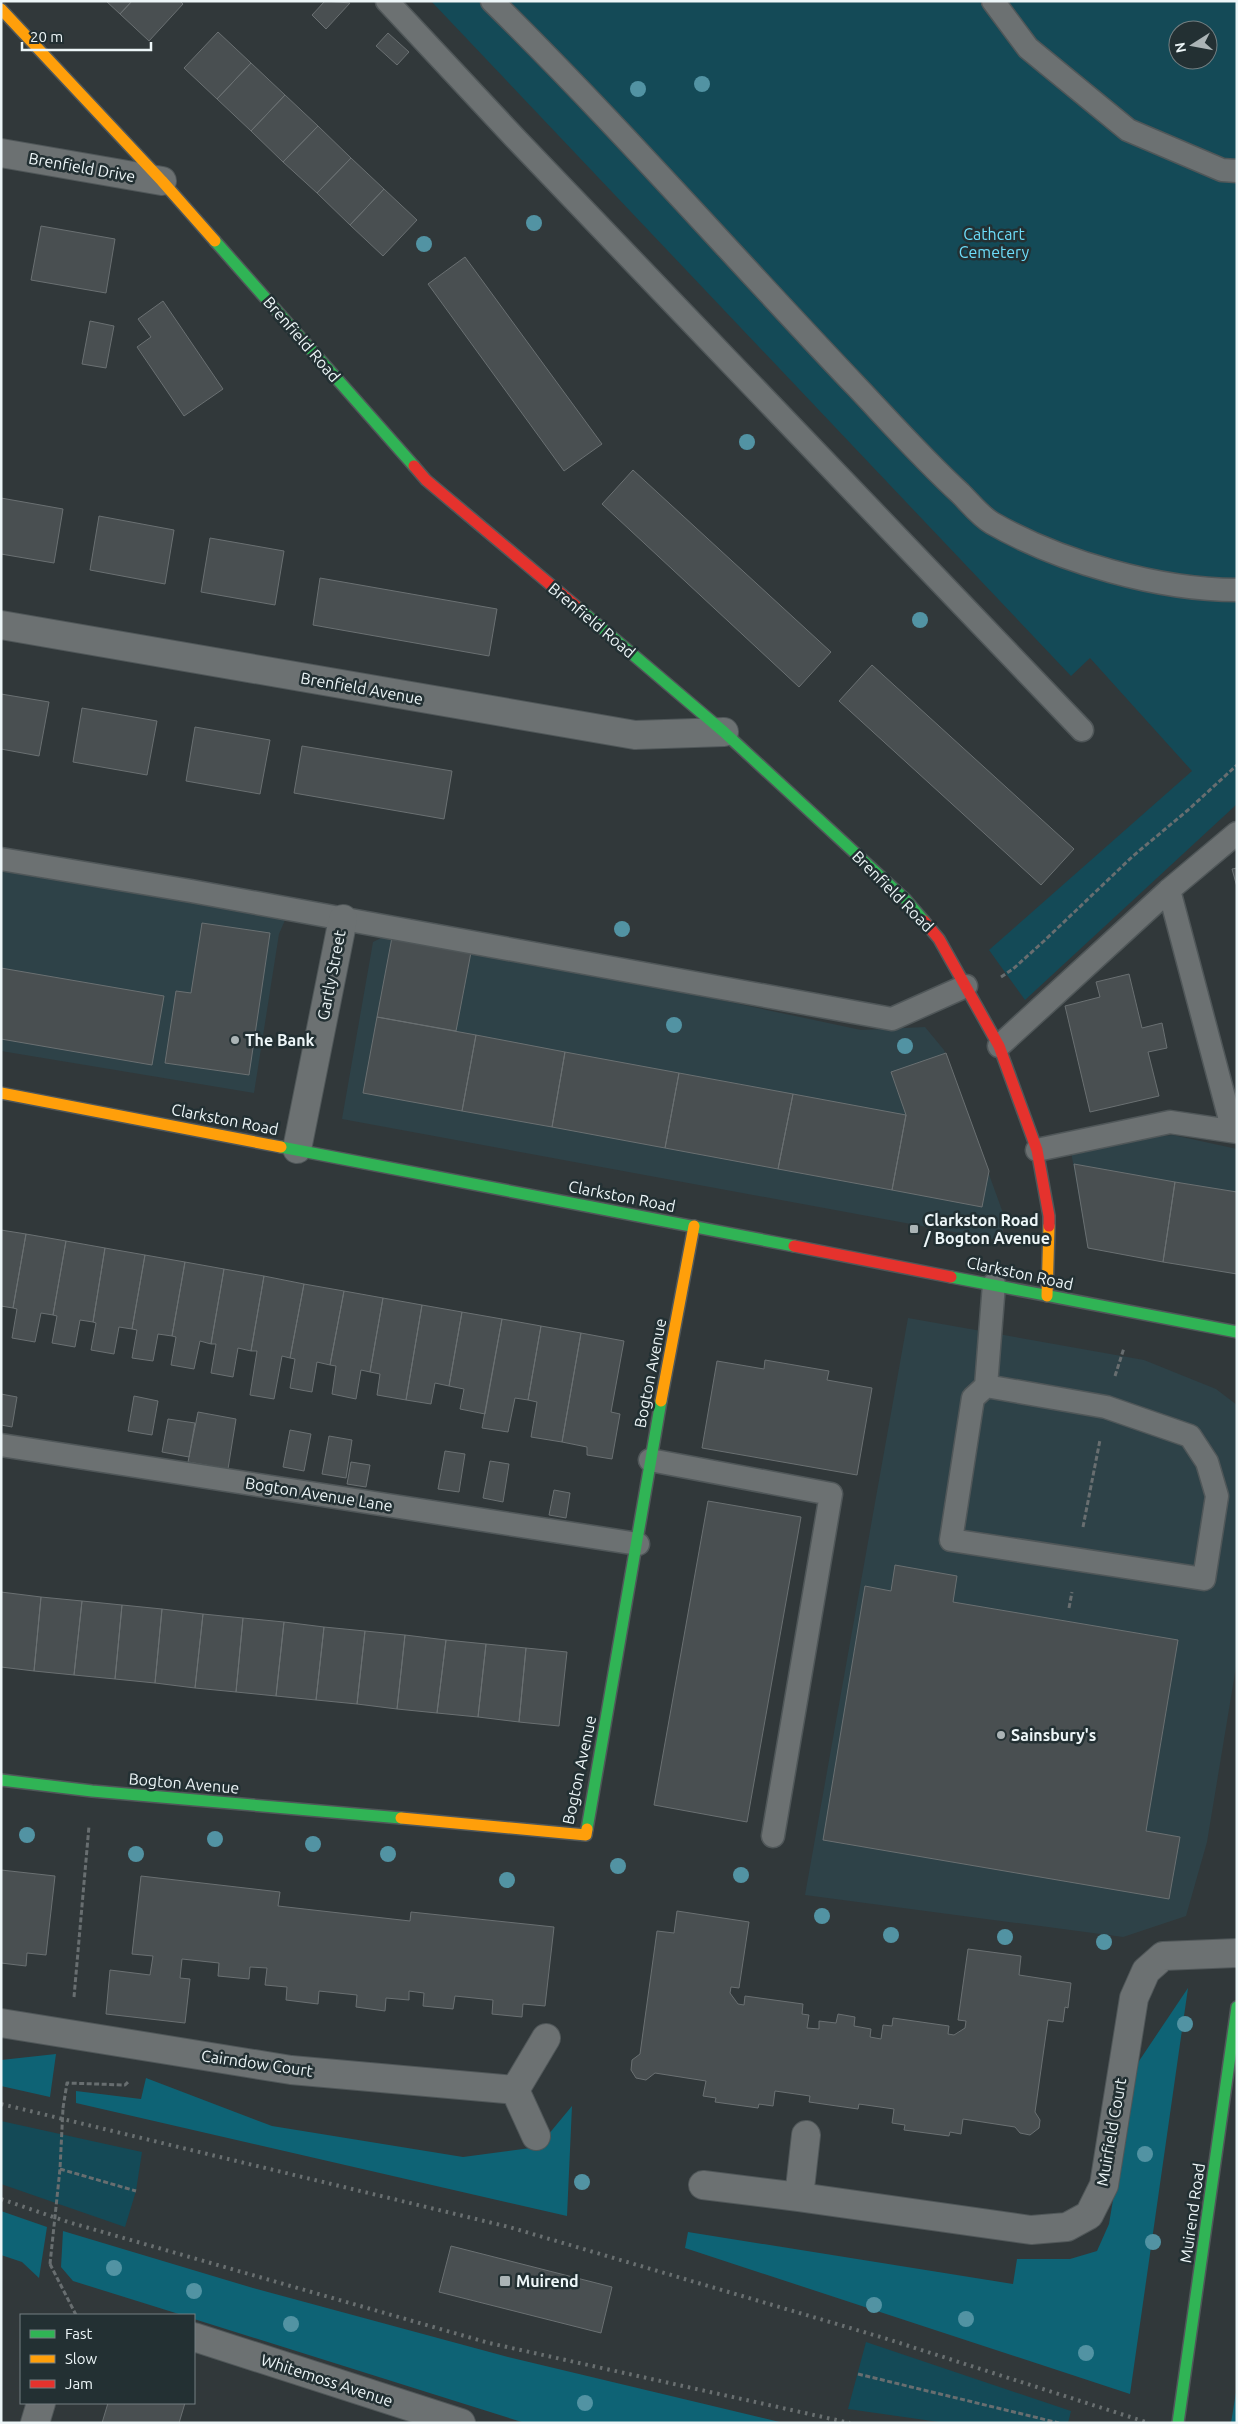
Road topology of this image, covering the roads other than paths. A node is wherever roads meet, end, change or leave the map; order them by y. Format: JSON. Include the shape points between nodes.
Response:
{"nodes":[{"id":1,"x":387,"y":1,"type":"edge"},
{"id":2,"x":492,"y":1,"type":"edge"},
{"id":3,"x":993,"y":1,"type":"edge"},
{"id":4,"x":1,"y":9,"type":"edge"},
{"id":5,"x":1,"y":154,"type":"edge"},
{"id":6,"x":1237,"y":172,"type":"edge"},
{"id":7,"x":162,"y":181,"type":"junction"},
{"id":8,"x":1237,"y":590,"type":"edge"},
{"id":9,"x":1,"y":625,"type":"edge"},
{"id":10,"x":1082,"y":730,"type":"dead end"},
{"id":11,"x":724,"y":732,"type":"junction"},
{"id":12,"x":1237,"y":833,"type":"edge"},
{"id":13,"x":1,"y":860,"type":"edge"},
{"id":14,"x":1169,"y":890,"type":"junction"},
{"id":15,"x":343,"y":919,"type":"junction"},
{"id":16,"x":969,"y":991,"type":"junction"},
{"id":17,"x":999,"y":1046,"type":"junction"},
{"id":18,"x":1,"y":1093,"type":"edge"},
{"id":19,"x":1235,"y":1131,"type":"edge"},
{"id":20,"x":296,"y":1150,"type":"junction"},
{"id":21,"x":1037,"y":1150,"type":"junction"},
{"id":22,"x":694,"y":1226,"type":"junction"},
{"id":23,"x":994,"y":1284,"type":"junction"},
{"id":24,"x":1047,"y":1296,"type":"junction"},
{"id":25,"x":1237,"y":1332,"type":"edge"},
{"id":26,"x":986,"y":1386,"type":"junction"},
{"id":27,"x":1,"y":1445,"type":"edge"},
{"id":28,"x":650,"y":1460,"type":"junction"},
{"id":29,"x":638,"y":1544,"type":"junction"},
{"id":30,"x":1,"y":1780,"type":"edge"},
{"id":31,"x":773,"y":1836,"type":"dead end"},
{"id":32,"x":1237,"y":1953,"type":"edge"},
{"id":33,"x":1237,"y":2007,"type":"edge"},
{"id":34,"x":1,"y":2023,"type":"edge"},
{"id":35,"x":546,"y":2038,"type":"dead end"},
{"id":36,"x":515,"y":2090,"type":"junction"},
{"id":37,"x":806,"y":2135,"type":"dead end"},
{"id":38,"x":536,"y":2136,"type":"dead end"},
{"id":39,"x":703,"y":2186,"type":"dead end"},
{"id":40,"x":799,"y":2197,"type":"junction"},
{"id":41,"x":195,"y":2338,"type":"edge"},
{"id":42,"x":41,"y":2404,"type":"edge"},
{"id":43,"x":35,"y":2423,"type":"edge"},
{"id":44,"x":461,"y":2423,"type":"edge"},
{"id":45,"x":1178,"y":2423,"type":"edge"}],
"edges":[{"from":1,"to":10,"type":"lane"},
{"from":2,"to":8,"type":"lane","via":[[541,49],[769,296],[990,522],[1050,550],[1134,578],[1202,590]]},
{"from":3,"to":6,"type":"lane","via":[[1028,48],[1128,130],[1222,170]]},
{"from":4,"to":7,"type":"street","name":"Brenfield Road"},
{"from":5,"to":7,"type":"street","name":"Brenfield Drive"},
{"from":7,"to":11,"type":"street","name":"Brenfield Road","via":[[426,480]]},
{"from":9,"to":11,"type":"street","name":"Brenfield Avenue","via":[[635,735]]},
{"from":11,"to":16,"type":"street","name":"Brenfield Road","via":[[906,900],[939,939]]},
{"from":12,"to":14,"type":"lane"},
{"from":13,"to":15,"type":"lane"},
{"from":14,"to":17,"type":"lane"},
{"from":14,"to":19,"type":"lane"},
{"from":15,"to":16,"type":"lane","via":[[892,1019]]},
{"from":15,"to":20,"type":"street","name":"Gartly Street"},
{"from":16,"to":17,"type":"street","name":"Brenfield Road"},
{"from":17,"to":21,"type":"street","name":"Brenfield Road"},
{"from":18,"to":20,"type":"street","name":"Clarkston Road"},
{"from":19,"to":21,"type":"lane","via":[[1170,1122]]},
{"from":20,"to":22,"type":"street","name":"Clarkston Road"},
{"from":21,"to":24,"type":"street","name":"Brenfield Road","via":[[1049,1216]]},
{"from":22,"to":23,"type":"street","name":"Clarkston Road"},
{"from":22,"to":28,"type":"street","name":"Bogton Avenue"},
{"from":23,"to":24,"type":"street","name":"Clarkston Road"},
{"from":23,"to":26,"type":"lane"},
{"from":24,"to":25,"type":"street","name":"Clarkston Road"},
{"from":26,"to":26,"type":"lane","via":[[973,1398],[951,1540],[1204,1579],[1217,1496],[1207,1462],[1190,1436],[1106,1407]]},
{"from":27,"to":29,"type":"lane","name":"Bogton Avenue Lane"},
{"from":28,"to":29,"type":"street","name":"Bogton Avenue"},
{"from":28,"to":31,"type":"lane","via":[[831,1494]]},
{"from":29,"to":30,"type":"street","name":"Bogton Avenue","via":[[586,1835]]},
{"from":32,"to":40,"type":"street","name":"Muirfield Court","via":[[1163,1956],[1146,1972],[1134,1998],[1104,2185],[1089,2215],[1067,2227],[1031,2230]]},
{"from":33,"to":45,"type":"street","name":"Muirend Road"},
{"from":34,"to":36,"type":"street","name":"Cairndow Court","via":[[291,2070]]},
{"from":35,"to":36,"type":"street"},
{"from":36,"to":38,"type":"street"},
{"from":37,"to":40,"type":"street"},
{"from":39,"to":40,"type":"street","name":"Muirfield Court"},
{"from":41,"to":44,"type":"street","name":"Whitemoss Avenue"},
{"from":42,"to":43,"type":"street"}]}
